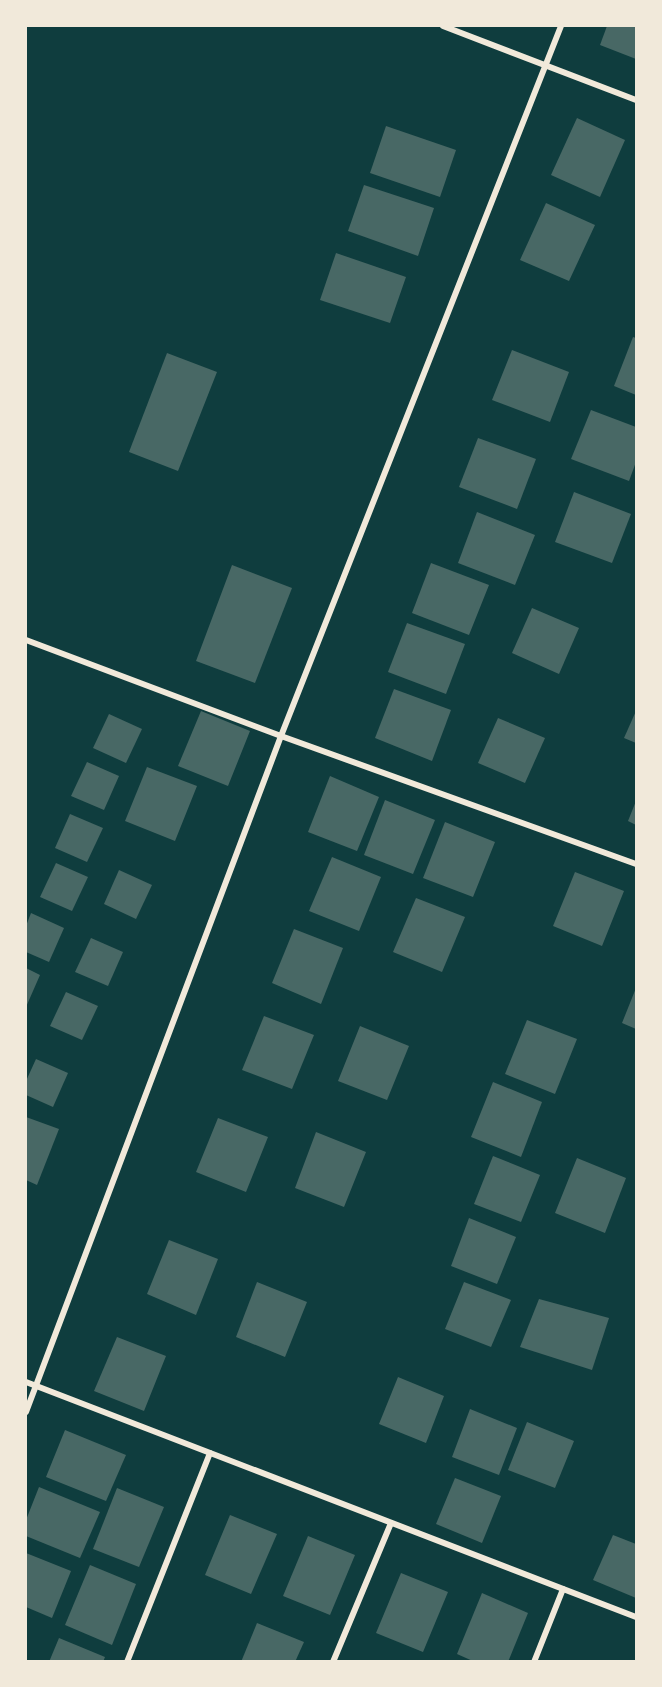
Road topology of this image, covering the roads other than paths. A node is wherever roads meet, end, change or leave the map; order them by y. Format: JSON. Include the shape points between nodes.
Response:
{"nodes":[{"id":1,"x":443,"y":26,"type":"edge"},
{"id":2,"x":561,"y":26,"type":"edge"},
{"id":3,"x":546,"y":65,"type":"junction"},
{"id":4,"x":636,"y":100,"type":"edge"},
{"id":5,"x":26,"y":640,"type":"edge"},
{"id":6,"x":281,"y":736,"type":"junction"},
{"id":7,"x":636,"y":864,"type":"edge"},
{"id":8,"x":26,"y":1382,"type":"edge"},
{"id":9,"x":36,"y":1386,"type":"junction"},
{"id":10,"x":26,"y":1412,"type":"edge"},
{"id":11,"x":210,"y":1453,"type":"junction"},
{"id":12,"x":392,"y":1523,"type":"junction"},
{"id":13,"x":563,"y":1589,"type":"junction"},
{"id":14,"x":636,"y":1617,"type":"edge"},
{"id":15,"x":127,"y":1662,"type":"edge"},
{"id":16,"x":333,"y":1662,"type":"edge"},
{"id":17,"x":534,"y":1662,"type":"edge"}],
"edges":[{"from":1,"to":3,"type":"street"},
{"from":2,"to":3,"type":"street"},
{"from":3,"to":4,"type":"street"},
{"from":3,"to":6,"type":"street"},
{"from":5,"to":6,"type":"street"},
{"from":6,"to":7,"type":"street"},
{"from":6,"to":9,"type":"street"},
{"from":8,"to":9,"type":"street"},
{"from":9,"to":10,"type":"street"},
{"from":9,"to":11,"type":"street"},
{"from":11,"to":12,"type":"street"},
{"from":11,"to":15,"type":"street"},
{"from":12,"to":13,"type":"street"},
{"from":12,"to":16,"type":"street"},
{"from":13,"to":14,"type":"street"},
{"from":13,"to":17,"type":"street"}]}
